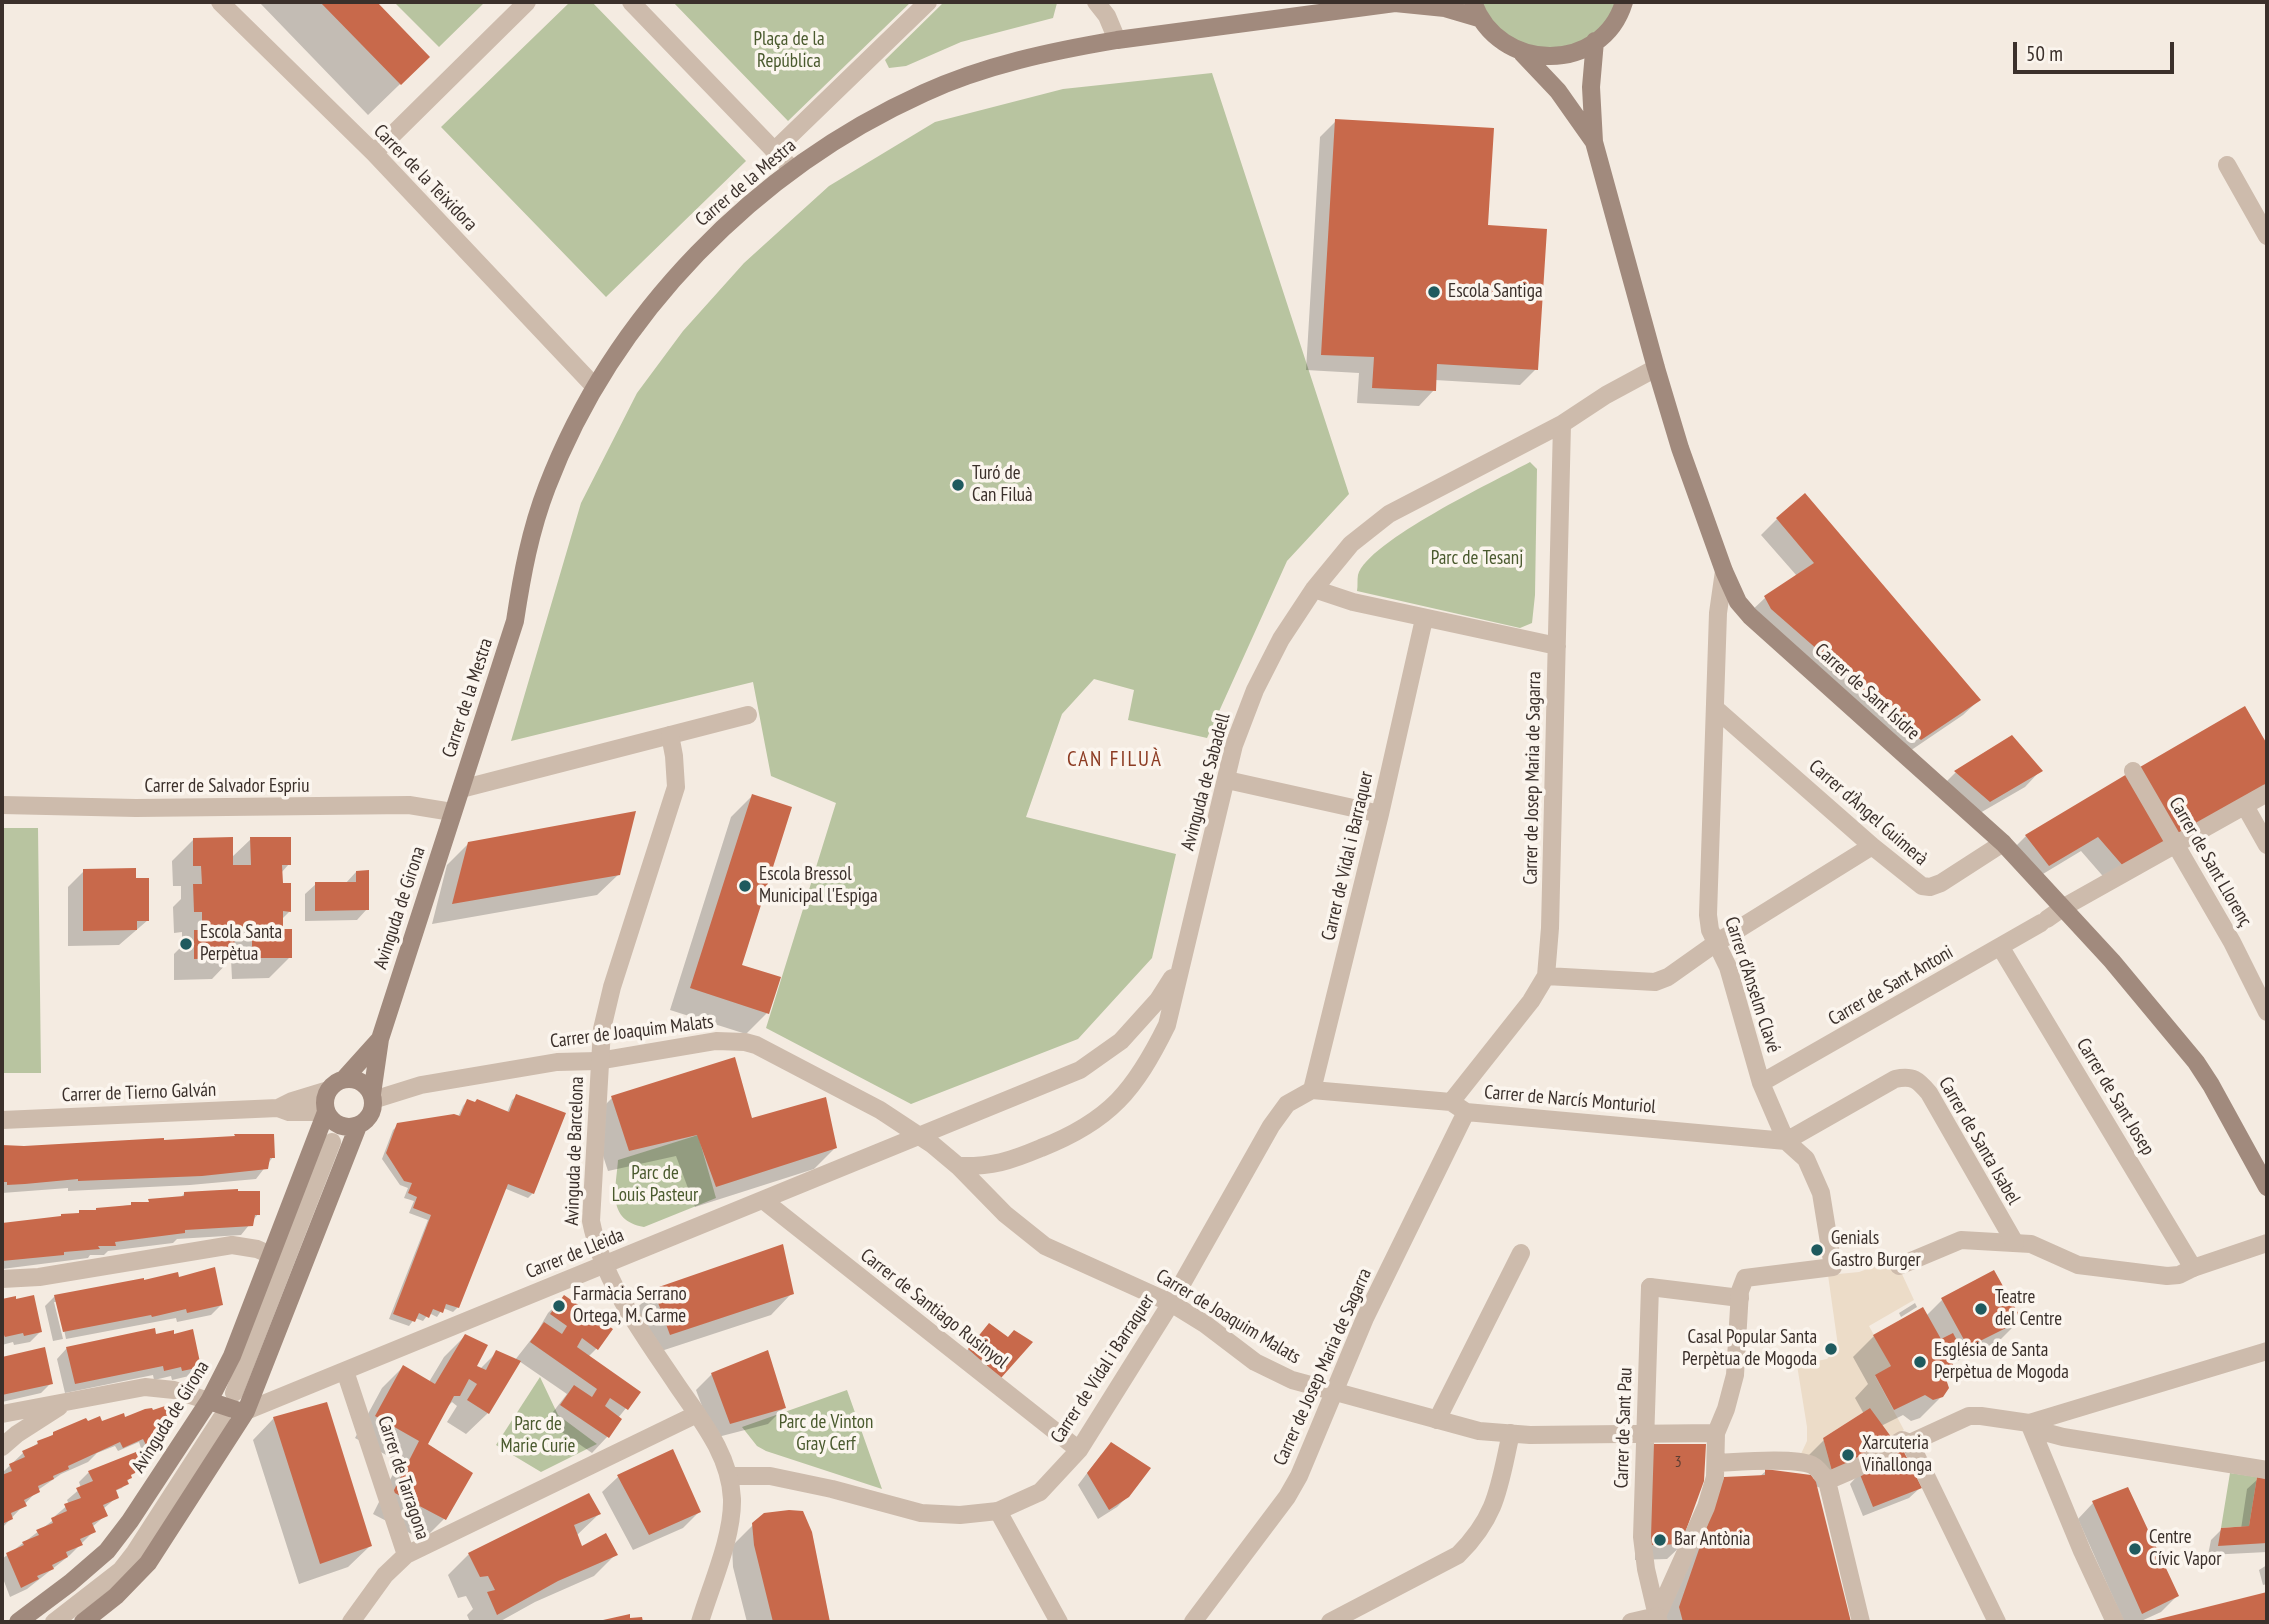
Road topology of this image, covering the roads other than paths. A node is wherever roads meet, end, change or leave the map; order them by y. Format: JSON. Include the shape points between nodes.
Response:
{"nodes":[{"id":1,"x":220,"y":2,"type":"edge"},
{"id":2,"x":527,"y":2,"type":"edge"},
{"id":3,"x":631,"y":2,"type":"edge"},
{"id":4,"x":928,"y":2,"type":"edge"},
{"id":5,"x":1096,"y":2,"type":"edge"},
{"id":6,"x":1396,"y":2,"type":"edge"},
{"id":7,"x":1624,"y":2,"type":"edge"},
{"id":8,"x":1476,"y":10,"type":"edge"},
{"id":9,"x":1117,"y":40,"type":"junction"},
{"id":10,"x":1595,"y":41,"type":"junction"},
{"id":11,"x":1522,"y":53,"type":"junction"},
{"id":12,"x":1594,"y":142,"type":"junction"},
{"id":13,"x":774,"y":150,"type":"junction"},
{"id":14,"x":374,"y":153,"type":"junction"},
{"id":15,"x":2227,"y":165,"type":"dead end"},
{"id":16,"x":792,"y":169,"type":"junction"},
{"id":17,"x":2267,"y":236,"type":"edge"},
{"id":18,"x":1656,"y":368,"type":"junction"},
{"id":19,"x":595,"y":387,"type":"junction"},
{"id":20,"x":1562,"y":424,"type":"junction"},
{"id":21,"x":1724,"y":571,"type":"junction"},
{"id":22,"x":1314,"y":589,"type":"junction"},
{"id":23,"x":1424,"y":619,"type":"junction"},
{"id":24,"x":1557,"y":646,"type":"junction"},
{"id":25,"x":1716,"y":709,"type":"junction"},
{"id":26,"x":748,"y":715,"type":"dead end"},
{"id":27,"x":670,"y":736,"type":"junction"},
{"id":28,"x":2133,"y":771,"type":"dead end"},
{"id":29,"x":1227,"y":779,"type":"junction"},
{"id":30,"x":461,"y":789,"type":"junction"},
{"id":31,"x":2267,"y":793,"type":"edge"},
{"id":32,"x":2,"y":805,"type":"edge"},
{"id":33,"x":2245,"y":806,"type":"junction"},
{"id":34,"x":452,"y":812,"type":"junction"},
{"id":35,"x":1380,"y":814,"type":"junction"},
{"id":36,"x":2003,"y":843,"type":"junction"},
{"id":37,"x":2176,"y":845,"type":"junction"},
{"id":38,"x":2267,"y":845,"type":"edge"},
{"id":39,"x":1872,"y":846,"type":"junction"},
{"id":40,"x":2064,"y":907,"type":"junction"},
{"id":41,"x":1716,"y":943,"type":"junction"},
{"id":42,"x":2001,"y":948,"type":"junction"},
{"id":43,"x":1180,"y":966,"type":"junction"},
{"id":44,"x":1546,"y":976,"type":"junction"},
{"id":45,"x":2267,"y":1012,"type":"edge"},
{"id":46,"x":380,"y":1039,"type":"junction"},
{"id":47,"x":598,"y":1061,"type":"junction"},
{"id":48,"x":344,"y":1079,"type":"junction"},
{"id":49,"x":1761,"y":1083,"type":"junction"},
{"id":50,"x":328,"y":1090,"type":"junction"},
{"id":51,"x":1312,"y":1090,"type":"junction"},
{"id":52,"x":372,"y":1097,"type":"junction"},
{"id":53,"x":1459,"y":1107,"type":"junction"},
{"id":54,"x":284,"y":1110,"type":"junction"},
{"id":55,"x":326,"y":1112,"type":"junction"},
{"id":56,"x":2,"y":1120,"type":"edge"},
{"id":57,"x":358,"y":1126,"type":"junction"},
{"id":58,"x":920,"y":1136,"type":"junction"},
{"id":59,"x":324,"y":1141,"type":"junction"},
{"id":60,"x":1786,"y":1141,"type":"junction"},
{"id":61,"x":958,"y":1166,"type":"junction"},
{"id":62,"x":2267,"y":1187,"type":"edge"},
{"id":63,"x":763,"y":1200,"type":"junction"},
{"id":64,"x":2015,"y":1243,"type":"junction"},
{"id":65,"x":2267,"y":1243,"type":"edge"},
{"id":66,"x":1521,"y":1253,"type":"dead end"},
{"id":67,"x":271,"y":1255,"type":"junction"},
{"id":68,"x":604,"y":1264,"type":"junction"},
{"id":69,"x":1899,"y":1266,"type":"dead end"},
{"id":70,"x":2193,"y":1268,"type":"junction"},
{"id":71,"x":2,"y":1279,"type":"edge"},
{"id":72,"x":1740,"y":1298,"type":"junction"},
{"id":73,"x":1171,"y":1303,"type":"junction"},
{"id":74,"x":2267,"y":1351,"type":"edge"},
{"id":75,"x":345,"y":1371,"type":"junction"},
{"id":76,"x":1334,"y":1392,"type":"junction"},
{"id":77,"x":234,"y":1393,"type":"dead end"},
{"id":78,"x":209,"y":1401,"type":"junction"},
{"id":79,"x":64,"y":1402,"type":"junction"},
{"id":80,"x":246,"y":1411,"type":"junction"},
{"id":81,"x":697,"y":1414,"type":"junction"},
{"id":82,"x":2,"y":1416,"type":"edge"},
{"id":83,"x":220,"y":1419,"type":"dead end"},
{"id":84,"x":1437,"y":1420,"type":"junction"},
{"id":85,"x":2029,"y":1423,"type":"junction"},
{"id":86,"x":1511,"y":1433,"type":"junction"},
{"id":87,"x":1716,"y":1433,"type":"junction"},
{"id":88,"x":1644,"y":1434,"type":"junction"},
{"id":89,"x":2,"y":1441,"type":"edge"},
{"id":90,"x":1910,"y":1443,"type":"junction"},
{"id":91,"x":2,"y":1447,"type":"edge"},
{"id":92,"x":1079,"y":1450,"type":"junction"},
{"id":93,"x":1716,"y":1462,"type":"junction"},
{"id":94,"x":2267,"y":1470,"type":"edge"},
{"id":95,"x":729,"y":1476,"type":"junction"},
{"id":96,"x":1827,"y":1481,"type":"junction"},
{"id":97,"x":998,"y":1511,"type":"junction"},
{"id":98,"x":406,"y":1556,"type":"junction"},
{"id":99,"x":1646,"y":1569,"type":"junction"},
{"id":100,"x":1675,"y":1571,"type":"junction"},
{"id":101,"x":1658,"y":1619,"type":"edge"},
{"id":102,"x":18,"y":1622,"type":"edge"},
{"id":103,"x":54,"y":1622,"type":"edge"},
{"id":104,"x":83,"y":1622,"type":"edge"},
{"id":105,"x":351,"y":1622,"type":"edge"},
{"id":106,"x":700,"y":1622,"type":"edge"},
{"id":107,"x":1059,"y":1622,"type":"edge"},
{"id":108,"x":1193,"y":1622,"type":"edge"},
{"id":109,"x":1331,"y":1622,"type":"edge"},
{"id":110,"x":1631,"y":1622,"type":"edge"},
{"id":111,"x":1861,"y":1622,"type":"edge"},
{"id":112,"x":1997,"y":1622,"type":"edge"},
{"id":113,"x":2115,"y":1622,"type":"edge"}],
"edges":[{"from":1,"to":14,"type":"street","name":"Carrer de la Teixidora"},
{"from":2,"to":14,"type":"street"},
{"from":3,"to":13,"type":"street"},
{"from":4,"to":13,"type":"street"},
{"from":5,"to":9,"type":"street"},
{"from":6,"to":8,"type":"main road","name":"Carrer de la Mestra"},
{"from":6,"to":9,"type":"main road","name":"Carrer de la Mestra"},
{"from":7,"to":10,"type":"main road","via":[[1614,24]]},
{"from":8,"to":11,"type":"main road","via":[[1495,37]]},
{"from":9,"to":16,"type":"main road","name":"Carrer de la Mestra","via":[[1010,63],[926,92],[853,129]]},
{"from":10,"to":11,"type":"main road","via":[[1553,56]]},
{"from":10,"to":12,"type":"main road","name":"Carrer de Sant Isidre","via":[[1591,87]]},
{"from":11,"to":12,"type":"main road","name":"Carrer de Sant Isidre","via":[[1558,91]]},
{"from":12,"to":18,"type":"main road","name":"Carrer de Sant Isidre"},
{"from":13,"to":16,"type":"street"},
{"from":14,"to":19,"type":"street","name":"Carrer de la Teixidora"},
{"from":15,"to":17,"type":"street"},
{"from":16,"to":19,"type":"main road","name":"Carrer de la Mestra","via":[[677,274]]},
{"from":18,"to":20,"type":"street","name":"Avinguda de Sabadell"},
{"from":18,"to":21,"type":"main road","name":"Carrer de Sant Isidre"},
{"from":19,"to":30,"type":"main road","name":"Carrer de la Mestra","via":[[546,489],[523,568],[515,621]]},
{"from":20,"to":22,"type":"street","name":"Avinguda de Sabadell","via":[[1389,514],[1351,544]]},
{"from":20,"to":24,"type":"street","name":"Carrer de Josep Maria de Sagarra"},
{"from":21,"to":25,"type":"street","name":"Carrer d'Anselm Clavé","via":[[1718,613]]},
{"from":21,"to":36,"type":"main road","name":"Carrer de Sant Isidre","via":[[1750,616]]},
{"from":22,"to":23,"type":"street"},
{"from":22,"to":29,"type":"street","name":"Avinguda de Sabadell","via":[[1255,690],[1234,745]]},
{"from":23,"to":24,"type":"street"},
{"from":23,"to":35,"type":"street","name":"Carrer de Vidal i Barraquer"},
{"from":24,"to":44,"type":"street","name":"Carrer de Josep Maria de Sagarra"},
{"from":25,"to":39,"type":"street","name":"Carrer d'Àngel Guimerà"},
{"from":25,"to":41,"type":"street","name":"Carrer d'Anselm Clavé","via":[[1708,915]]},
{"from":26,"to":27,"type":"street"},
{"from":27,"to":30,"type":"street"},
{"from":27,"to":47,"type":"street","name":"Avinguda de Barcelona","via":[[676,787],[612,987]]},
{"from":28,"to":37,"type":"street","name":"Carrer de Sant Llorenç"},
{"from":29,"to":35,"type":"street"},
{"from":29,"to":43,"type":"street","name":"Avinguda de Sabadell"},
{"from":30,"to":34,"type":"main road","name":"Avinguda de Girona"},
{"from":31,"to":33,"type":"street","name":"Carrer de Sant Antoni"},
{"from":32,"to":34,"type":"street","name":"Carrer de Salvador Espriu","via":[[401,805]]},
{"from":33,"to":37,"type":"street","name":"Carrer de Sant Antoni"},
{"from":33,"to":38,"type":"street"},
{"from":34,"to":46,"type":"main road","name":"Avinguda de Girona"},
{"from":35,"to":51,"type":"street","name":"Carrer de Vidal i Barraquer"},
{"from":36,"to":39,"type":"street","name":"Carrer d'Àngel Guimerà","via":[[1930,887],[1913,880]]},
{"from":36,"to":40,"type":"main road","name":"Carrer de Sant Isidre"},
{"from":37,"to":40,"type":"street","name":"Carrer de Sant Antoni"},
{"from":37,"to":45,"type":"street","name":"Carrer de Sant Llorenç"},
{"from":39,"to":41,"type":"street"},
{"from":40,"to":42,"type":"street","name":"Carrer de Sant Antoni"},
{"from":40,"to":62,"type":"main road","name":"Carrer de Sant Isidre","via":[[2196,1062]]},
{"from":41,"to":44,"type":"street","via":[[1655,982]]},
{"from":41,"to":49,"type":"street","name":"Carrer d'Anselm Clavé","via":[[1728,967]]},
{"from":42,"to":49,"type":"street","name":"Carrer de Sant Antoni"},
{"from":42,"to":70,"type":"street","name":"Carrer de Sant Josep"},
{"from":43,"to":58,"type":"street","name":"Avinguda de Sabadell","via":[[1158,1000],[1121,1041],[1080,1070]]},
{"from":43,"to":61,"type":"street","name":"Avinguda de Sabadell","via":[[1167,1025],[1148,1063],[1118,1101],[1090,1126],[1039,1149],[988,1166]]},
{"from":44,"to":53,"type":"street","name":"Carrer de Josep Maria de Sagarra"},
{"from":46,"to":48,"type":"main road","name":"Avinguda de Girona"},
{"from":46,"to":52,"type":"main road","name":"Avinguda de Girona"},
{"from":47,"to":52,"type":"street","name":"Carrer de Joaquim Malats","via":[[557,1062]]},
{"from":47,"to":58,"type":"street","name":"Carrer de Joaquim Malats","via":[[716,1041],[745,1042],[880,1110]]},
{"from":47,"to":68,"type":"street","name":"Avinguda de Barcelona","via":[[591,1221]]},
{"from":48,"to":50,"type":"main road"},
{"from":48,"to":52,"type":"main road","via":[[360,1081]]},
{"from":49,"to":60,"type":"street","name":"Carrer d'Anselm Clavé"},
{"from":50,"to":54,"type":"street","via":[[292,1101]]},
{"from":50,"to":55,"type":"main road"},
{"from":51,"to":53,"type":"street","name":"Carrer de Narcís Monturiol"},
{"from":51,"to":73,"type":"street","name":"Carrer de Vidal i Barraquer","via":[[1287,1104],[1270,1126]]},
{"from":52,"to":57,"type":"main road","via":[[368,1118]]},
{"from":53,"to":60,"type":"street","name":"Carrer de Narcís Monturiol"},
{"from":53,"to":76,"type":"street","name":"Carrer de Josep Maria de Sagarra"},
{"from":54,"to":55,"type":"street","name":"Carrer de Tierno Galván"},
{"from":54,"to":56,"type":"street","name":"Carrer de Tierno Galván"},
{"from":54,"to":59,"type":"street"},
{"from":55,"to":57,"type":"main road","via":[[341,1126]]},
{"from":55,"to":59,"type":"main road","name":"Avinguda de Girona"},
{"from":57,"to":80,"type":"main road"},
{"from":58,"to":61,"type":"street","name":"Carrer de Joaquim Malats"},
{"from":58,"to":63,"type":"street","name":"Carrer de Lleida"},
{"from":59,"to":67,"type":"main road","name":"Avinguda de Girona"},
{"from":59,"to":77,"type":"street"},
{"from":60,"to":64,"type":"street","name":"Carrer de Santa Isabel","via":[[1895,1079],[1908,1076],[1919,1080]]},
{"from":60,"to":72,"type":"street","name":"Carrer d'Anselm Clavé","via":[[1806,1159],[1821,1193],[1833,1267],[1745,1278]]},
{"from":61,"to":73,"type":"street","name":"Carrer de Joaquim Malats","via":[[1004,1214],[1045,1246]]},
{"from":63,"to":68,"type":"street","name":"Carrer de Lleida"},
{"from":63,"to":92,"type":"street","name":"Carrer de Santiago Rusinyol"},
{"from":64,"to":69,"type":"street","via":[[1961,1240]]},
{"from":64,"to":70,"type":"street","via":[[2031,1244],[2078,1265],[2167,1276]]},
{"from":65,"to":70,"type":"street"},
{"from":66,"to":84,"type":"street"},
{"from":67,"to":71,"type":"street","via":[[232,1245]]},
{"from":67,"to":78,"type":"main road","name":"Avinguda de Girona","via":[[224,1375]]},
{"from":68,"to":75,"type":"street","name":"Carrer de Lleida"},
{"from":68,"to":81,"type":"street","name":"Avinguda de Barcelona","via":[[622,1300]]},
{"from":72,"to":87,"type":"street","via":[[1735,1375]]},
{"from":72,"to":88,"type":"street","name":"Carrer de Sant Pau","via":[[1650,1287]]},
{"from":73,"to":76,"type":"street","name":"Carrer de Joaquim Malats","via":[[1255,1362],[1292,1380]]},
{"from":73,"to":92,"type":"street","name":"Carrer de Vidal i Barraquer"},
{"from":74,"to":85,"type":"street"},
{"from":75,"to":80,"type":"street","name":"Carrer de Lleida"},
{"from":75,"to":98,"type":"street","name":"Carrer de Tarragona"},
{"from":76,"to":84,"type":"street","name":"Carrer de Joaquim Malats"},
{"from":76,"to":108,"type":"street","name":"Carrer de Josep Maria de Sagarra","via":[[1287,1497]]},
{"from":78,"to":79,"type":"street","via":[[160,1387]]},
{"from":78,"to":80,"type":"main road"},
{"from":78,"to":102,"type":"main road","name":"Avinguda de Girona","via":[[107,1551]]},
{"from":79,"to":82,"type":"street"},
{"from":79,"to":91,"type":"street"},
{"from":80,"to":104,"type":"main road","via":[[148,1563]]},
{"from":81,"to":95,"type":"street","name":"Avinguda de Barcelona","via":[[716,1443]]},
{"from":81,"to":98,"type":"street"},
{"from":82,"to":89,"type":"street","via":[[6,1430]]},
{"from":83,"to":103,"type":"street","via":[[121,1570]]},
{"from":84,"to":86,"type":"street","name":"Carrer de Joaquim Malats","via":[[1479,1431]]},
{"from":85,"to":90,"type":"street","via":[[1969,1416]]},
{"from":85,"to":94,"type":"street","via":[[2063,1437]]},
{"from":85,"to":113,"type":"street"},
{"from":86,"to":88,"type":"street","name":"Carrer de Joaquim Malats"},
{"from":86,"to":109,"type":"street","via":[[1495,1503],[1472,1541],[1458,1555]]},
{"from":87,"to":88,"type":"street","name":"Carrer de Joaquim Malats"},
{"from":87,"to":93,"type":"street"},
{"from":88,"to":99,"type":"street","name":"Carrer de Sant Pau","via":[[1642,1537]]},
{"from":90,"to":96,"type":"street","via":[[1902,1440]]},
{"from":90,"to":112,"type":"street"},
{"from":92,"to":97,"type":"street","name":"Carrer de Vidal i Barraquer","via":[[1040,1492]]},
{"from":93,"to":96,"type":"street","via":[[1798,1462],[1814,1466]]},
{"from":93,"to":100,"type":"street","via":[[1706,1507]]},
{"from":95,"to":97,"type":"street","name":"Carrer de Vidal i Barraquer","via":[[769,1476],[921,1513]]},
{"from":95,"to":106,"type":"street","name":"Avinguda de Barcelona","via":[[730,1525]]},
{"from":96,"to":111,"type":"street"},
{"from":97,"to":107,"type":"street"},
{"from":98,"to":105,"type":"street","name":"Carrer de Tarragona","via":[[384,1576]]},
{"from":99,"to":100,"type":"street","via":[[1656,1574]]},
{"from":99,"to":101,"type":"street","name":"Carrer de Sant Pau"},
{"from":100,"to":101,"type":"street"},
{"from":101,"to":110,"type":"street"}]}
